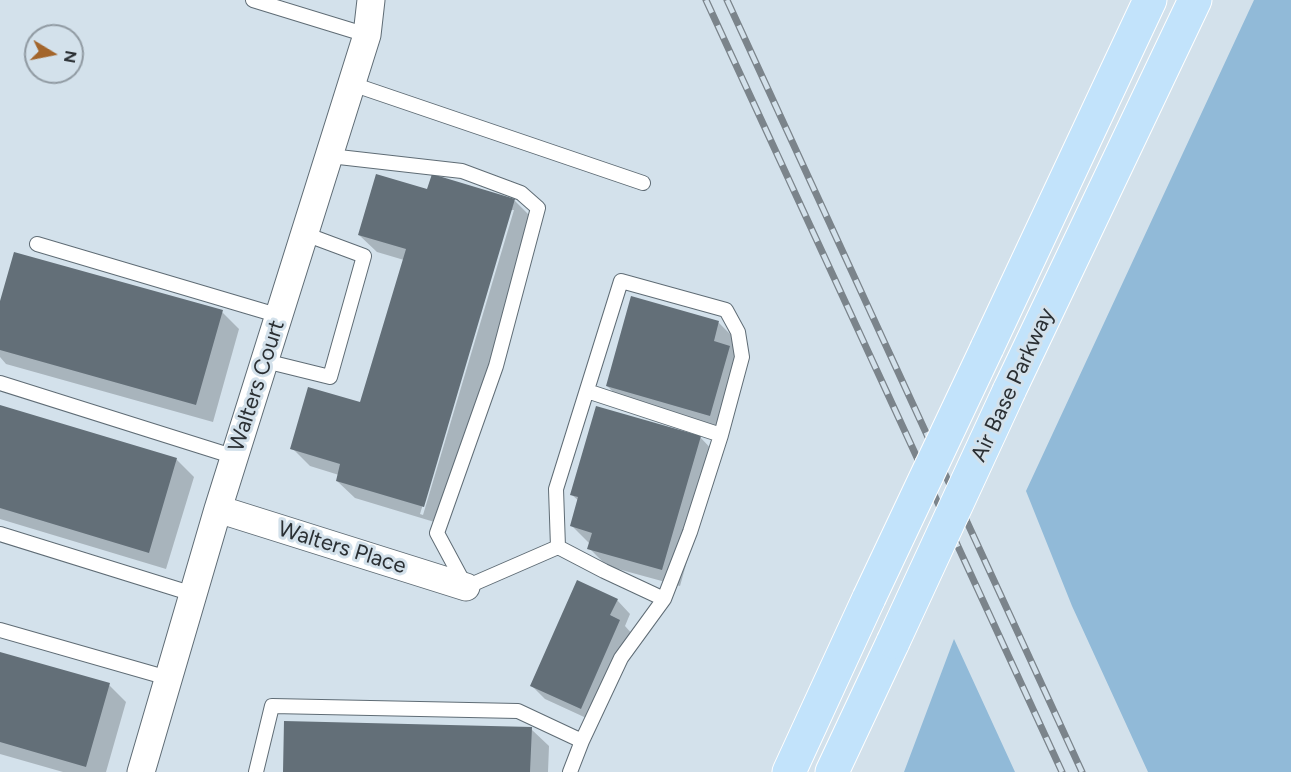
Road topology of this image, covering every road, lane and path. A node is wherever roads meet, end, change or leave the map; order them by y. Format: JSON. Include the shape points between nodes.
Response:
{"nodes":[{"id":1,"x":253,"y":0,"type":"edge"},
{"id":2,"x":371,"y":0,"type":"edge"},
{"id":3,"x":1150,"y":0,"type":"edge"},
{"id":4,"x":1195,"y":0,"type":"edge"},
{"id":5,"x":367,"y":35,"type":"junction"},
{"id":6,"x":352,"y":84,"type":"junction"},
{"id":7,"x":330,"y":156,"type":"junction"},
{"id":8,"x":643,"y":183,"type":"dead end"},
{"id":9,"x":305,"y":234,"type":"junction"},
{"id":10,"x":37,"y":244,"type":"dead end"},
{"id":11,"x":279,"y":316,"type":"junction"},
{"id":12,"x":265,"y":360,"type":"junction"},
{"id":13,"x":0,"y":383,"type":"edge"},
{"id":14,"x":587,"y":391,"type":"junction"},
{"id":15,"x":721,"y":435,"type":"junction"},
{"id":16,"x":235,"y":457,"type":"junction"},
{"id":17,"x":218,"y":509,"type":"junction"},
{"id":18,"x":0,"y":534,"type":"edge"},
{"id":19,"x":558,"y":547,"type":"junction"},
{"id":20,"x":466,"y":587,"type":"junction"},
{"id":21,"x":193,"y":594,"type":"junction"},
{"id":22,"x":664,"y":599,"type":"junction"},
{"id":23,"x":0,"y":630,"type":"edge"},
{"id":24,"x":168,"y":678,"type":"junction"},
{"id":25,"x":582,"y":741,"type":"junction"},
{"id":26,"x":141,"y":772,"type":"edge"},
{"id":27,"x":256,"y":772,"type":"edge"},
{"id":28,"x":570,"y":772,"type":"edge"},
{"id":29,"x":789,"y":772,"type":"edge"},
{"id":30,"x":832,"y":772,"type":"edge"}],
"edges":[{"from":1,"to":5,"type":"lane"},
{"from":2,"to":5,"type":"street","name":"Walters Court"},
{"from":3,"to":29,"type":"main road","name":"Air Base Parkway","bridge":true},
{"from":4,"to":30,"type":"main road","name":"Air Base Parkway","bridge":true},
{"from":5,"to":6,"type":"street","name":"Walters Court"},
{"from":6,"to":7,"type":"street","name":"Walters Court"},
{"from":6,"to":8,"type":"lane"},
{"from":7,"to":9,"type":"street","name":"Walters Court"},
{"from":7,"to":20,"type":"lane","via":[[462,171],[521,193],[538,208],[496,366],[437,533]]},
{"from":9,"to":11,"type":"street","name":"Walters Court"},
{"from":9,"to":12,"type":"lane","via":[[364,256],[330,377]]},
{"from":10,"to":11,"type":"lane"},
{"from":11,"to":12,"type":"street","name":"Walters Court"},
{"from":12,"to":16,"type":"street","name":"Walters Court"},
{"from":13,"to":16,"type":"lane"},
{"from":14,"to":15,"type":"lane"},
{"from":14,"to":15,"type":"lane","via":[[621,281],[726,310],[738,332],[742,357]]},
{"from":14,"to":19,"type":"lane","via":[[556,489]]},
{"from":15,"to":22,"type":"lane"},
{"from":16,"to":17,"type":"street","name":"Walters Court"},
{"from":17,"to":20,"type":"street","name":"Walters Place"},
{"from":17,"to":21,"type":"street","name":"Walters Court"},
{"from":18,"to":21,"type":"lane"},
{"from":19,"to":20,"type":"lane"},
{"from":19,"to":22,"type":"lane"},
{"from":21,"to":24,"type":"street","name":"Walters Court"},
{"from":22,"to":25,"type":"lane","via":[[621,658]]},
{"from":23,"to":24,"type":"lane"},
{"from":24,"to":26,"type":"street","name":"Walters Court"},
{"from":25,"to":27,"type":"lane","via":[[518,711],[272,706]]},
{"from":25,"to":28,"type":"lane"}]}
